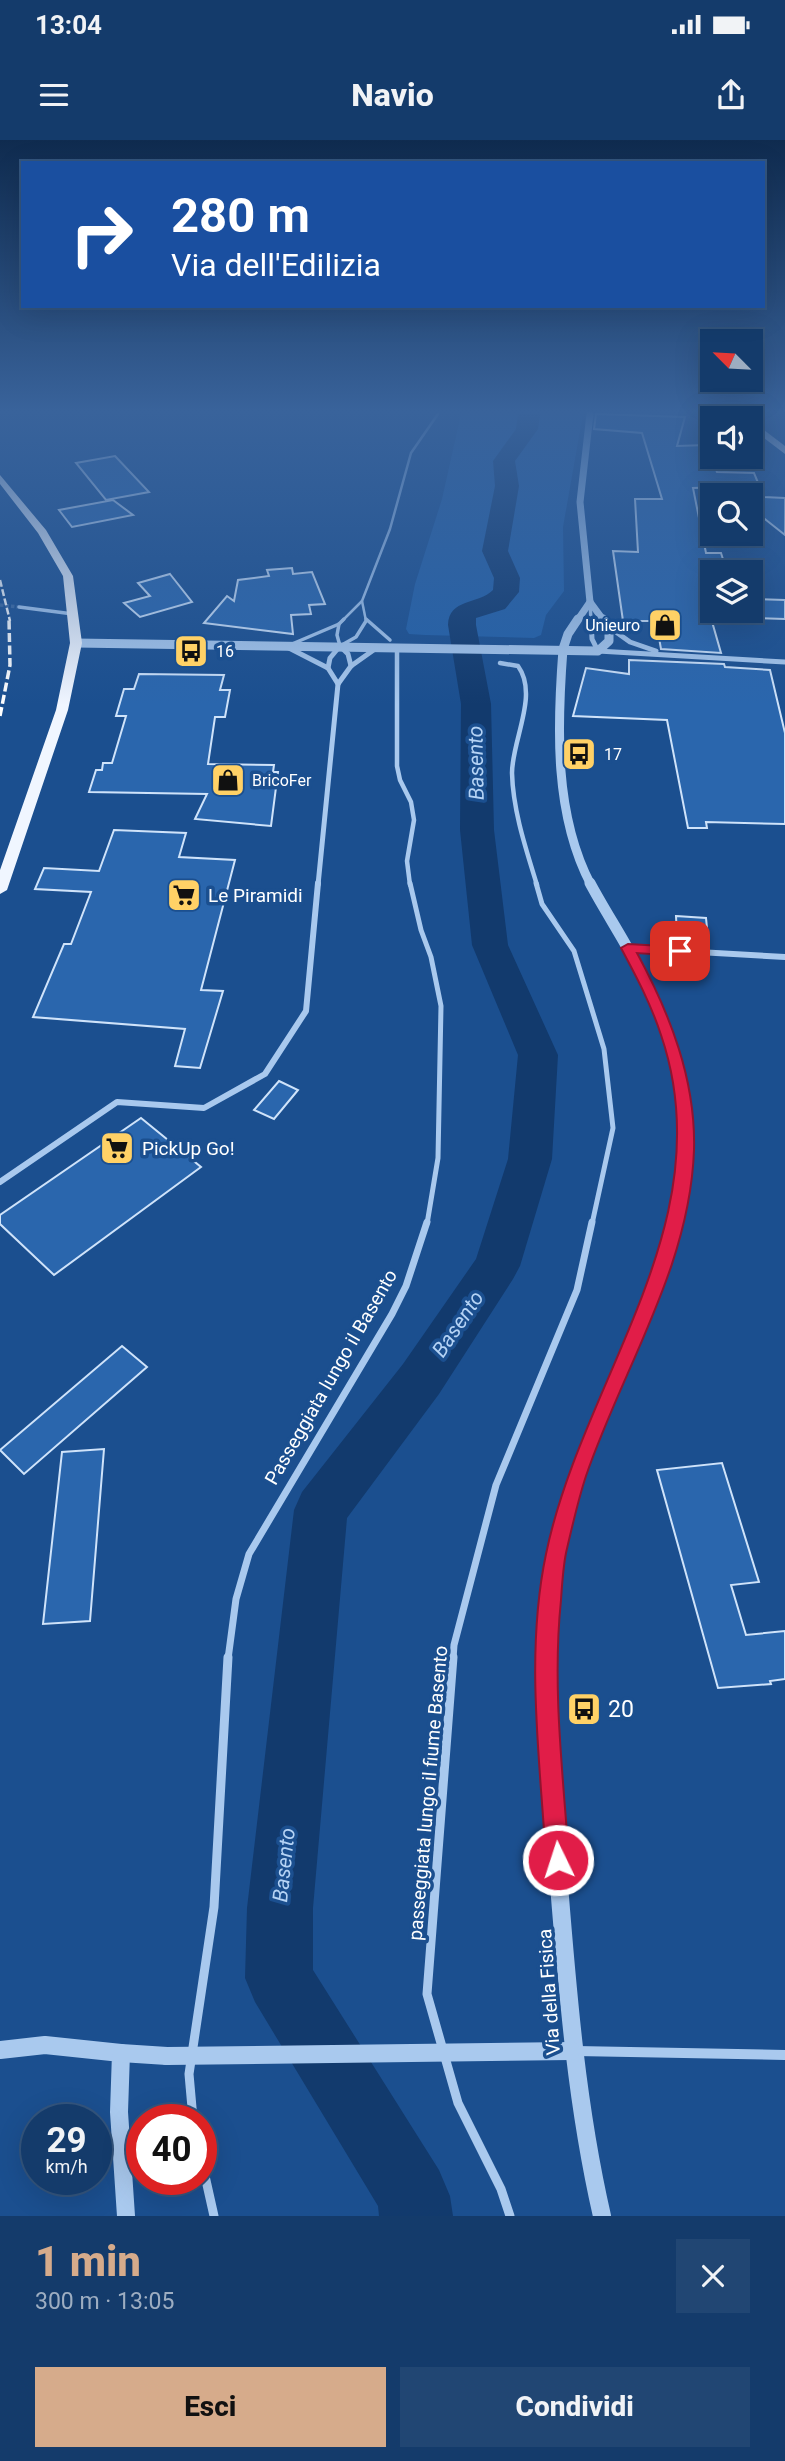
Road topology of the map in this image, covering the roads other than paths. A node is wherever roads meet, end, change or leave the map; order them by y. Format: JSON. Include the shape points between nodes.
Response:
{"nodes":[{"id":1,"x":26,"y":511,"type":"edge"},
{"id":2,"x":395,"y":511,"type":"edge"},
{"id":3,"x":581,"y":511,"type":"edge"},
{"id":4,"x":362,"y":601,"type":"junction"},
{"id":5,"x":590,"y":602,"type":"junction"},
{"id":6,"x":19,"y":607,"type":"tunnel mouth"},
{"id":7,"x":75,"y":614,"type":"junction"},
{"id":8,"x":366,"y":621,"type":"junction"},
{"id":9,"x":339,"y":624,"type":"junction"},
{"id":10,"x":609,"y":627,"type":"junction"},
{"id":11,"x":390,"y":640,"type":"junction"},
{"id":12,"x":76,"y":643,"type":"junction"},
{"id":13,"x":419,"y":644,"type":"junction"},
{"id":14,"x":340,"y":646,"type":"junction"},
{"id":15,"x":286,"y":647,"type":"junction"},
{"id":16,"x":529,"y":647,"type":"joint"},
{"id":17,"x":375,"y":649,"type":"junction"},
{"id":18,"x":397,"y":649,"type":"junction"},
{"id":19,"x":564,"y":650,"type":"junction"},
{"id":20,"x":598,"y":651,"type":"junction"},
{"id":21,"x":666,"y":655,"type":"junction"},
{"id":22,"x":785,"y":662,"type":"edge"},
{"id":23,"x":500,"y":663,"type":"dead end"},
{"id":24,"x":351,"y":666,"type":"junction"},
{"id":25,"x":328,"y":668,"type":"junction"},
{"id":26,"x":338,"y":684,"type":"junction"},
{"id":27,"x":0,"y":890,"type":"edge"},
{"id":28,"x":628,"y":948,"type":"junction"},
{"id":29,"x":785,"y":957,"type":"edge"},
{"id":30,"x":0,"y":1182,"type":"edge"},
{"id":31,"x":0,"y":2050,"type":"edge"},
{"id":32,"x":572,"y":2051,"type":"junction"},
{"id":33,"x":121,"y":2053,"type":"junction"},
{"id":34,"x":785,"y":2055,"type":"edge"},
{"id":35,"x":191,"y":2104,"type":"edge"},
{"id":36,"x":209,"y":2195,"type":"edge"},
{"id":37,"x":126,"y":2216,"type":"edge"},
{"id":38,"x":214,"y":2216,"type":"edge"},
{"id":39,"x":510,"y":2216,"type":"edge"},
{"id":40,"x":602,"y":2216,"type":"edge"}],
"edges":[{"from":1,"to":7,"type":"main road","via":[[68,576]]},
{"from":2,"to":4,"type":"lane"},
{"from":3,"to":5,"type":"street"},
{"from":4,"to":8,"type":"lane"},
{"from":4,"to":9,"type":"lane"},
{"from":5,"to":10,"type":"street"},
{"from":5,"to":19,"type":"street","name":"Via della Fisica","via":[[565,640]]},
{"from":5,"to":20,"type":"street"},
{"from":6,"to":7,"type":"street"},
{"from":7,"to":12,"type":"main road"},
{"from":8,"to":11,"type":"lane"},
{"from":8,"to":14,"type":"lane","via":[[356,638]]},
{"from":9,"to":14,"type":"lane"},
{"from":9,"to":15,"type":"lane"},
{"from":10,"to":20,"type":"street","via":[[609,641]]},
{"from":10,"to":21,"type":"street","via":[[630,642]]},
{"from":11,"to":13,"type":"street"},
{"from":11,"to":14,"type":"street"},
{"from":12,"to":15,"type":"street"},
{"from":12,"to":27,"type":"main road","via":[[62,710]]},
{"from":13,"to":16,"type":"street"},
{"from":13,"to":18,"type":"street"},
{"from":14,"to":15,"type":"street"},
{"from":14,"to":17,"type":"street"},
{"from":14,"to":24,"type":"street"},
{"from":14,"to":25,"type":"street","via":[[330,657]]},
{"from":15,"to":25,"type":"street"},
{"from":16,"to":19,"type":"street"},
{"from":17,"to":18,"type":"street"},
{"from":17,"to":24,"type":"street"},
{"from":18,"to":35,"type":"street","name":"Passeggiata lungo il Basento","via":[[397,766],[414,820],[407,861],[441,1006],[438,1158],[427,1225],[406,1286],[249,1554],[233,1601],[211,1941],[191,2044]]},
{"from":19,"to":20,"type":"street"},
{"from":19,"to":28,"type":"street","name":"Via della Fisica","via":[[559,744],[574,845]]},
{"from":20,"to":21,"type":"street"},
{"from":21,"to":22,"type":"street"},
{"from":23,"to":39,"type":"street","name":"passeggiata lungo il fiume Basento","via":[[518,666],[525,676],[512,771],[517,816],[542,904],[573,951],[604,1049],[613,1128],[577,1290],[496,1485],[454,1645],[427,1994],[458,2103]]},
{"from":24,"to":26,"type":"street"},
{"from":25,"to":26,"type":"street"},
{"from":26,"to":30,"type":"street","via":[[306,1011],[265,1074],[204,1108],[117,1102]]},
{"from":28,"to":29,"type":"street"},
{"from":28,"to":32,"type":"street","name":"Via della Fisica","via":[[669,1036],[681,1086],[686,1149],[668,1251],[576,1476],[549,1600],[546,1696]]},
{"from":31,"to":33,"type":"street","via":[[64,2045]]},
{"from":32,"to":33,"type":"street","bridge":true},
{"from":32,"to":34,"type":"street"},
{"from":32,"to":40,"type":"street","name":"Via della Fisica"},
{"from":33,"to":37,"type":"street","via":[[119,2112]]},
{"from":36,"to":38,"type":"street"}]}
